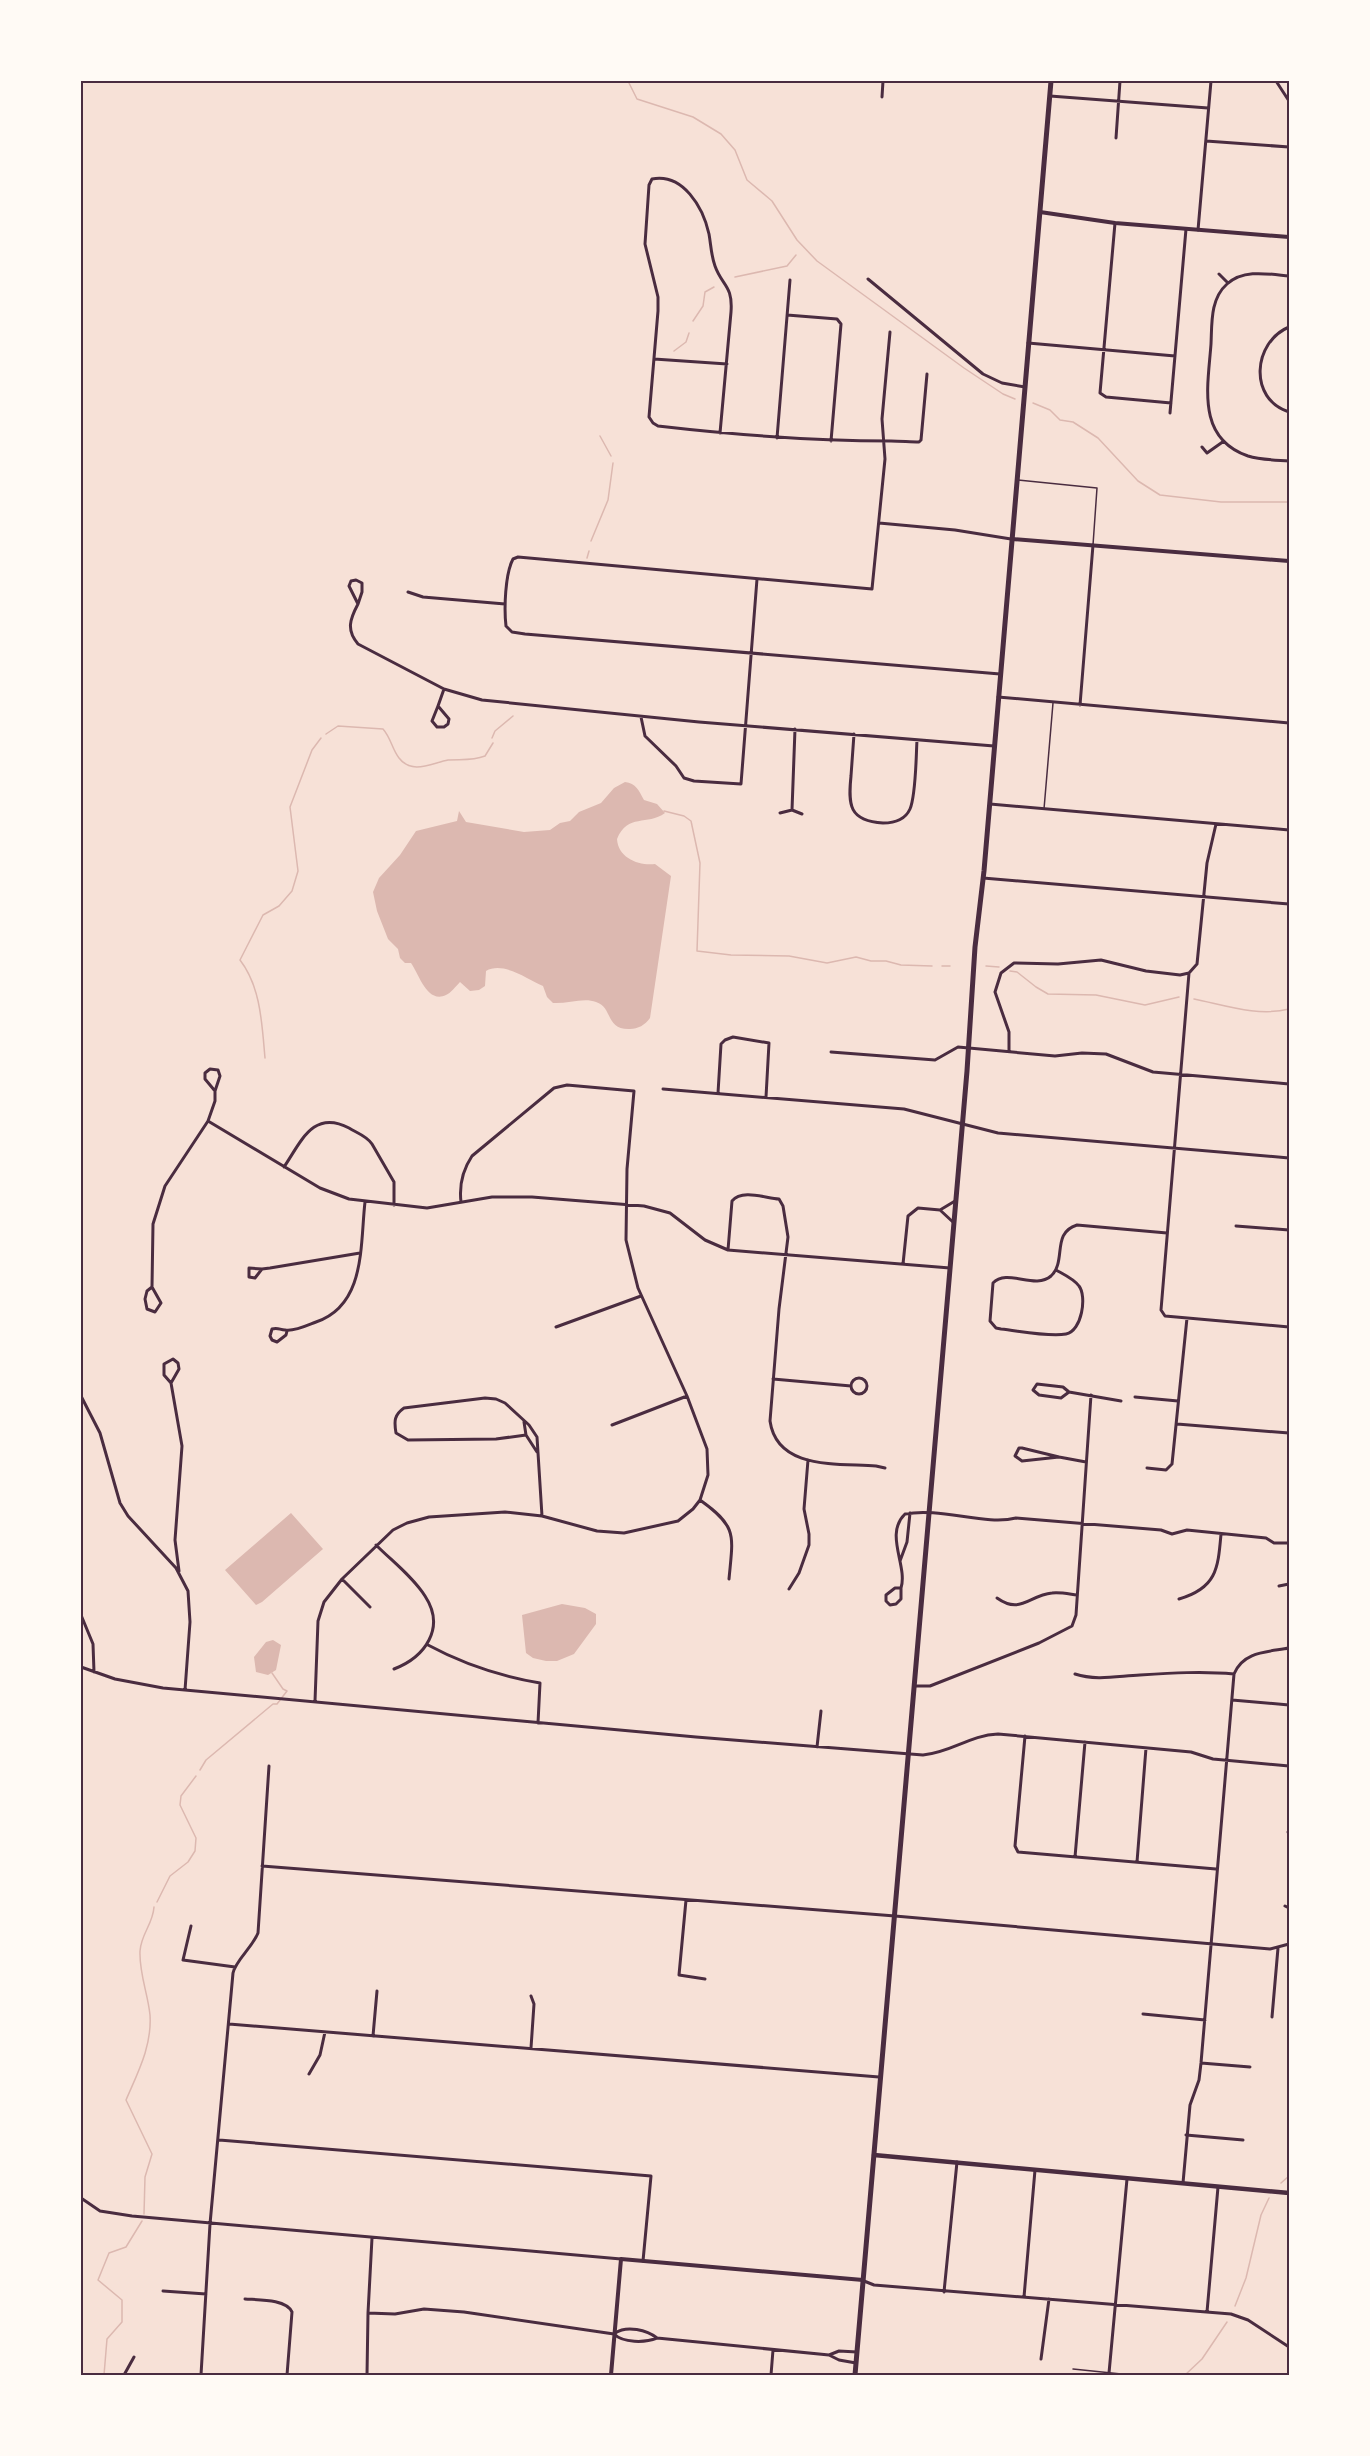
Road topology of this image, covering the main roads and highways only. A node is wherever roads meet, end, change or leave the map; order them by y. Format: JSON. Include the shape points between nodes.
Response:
{"nodes":[{"id":1,"x":1051,"y":81,"type":"edge"},
{"id":2,"x":874,"y":2155,"type":"junction"},
{"id":3,"x":1289,"y":2193,"type":"edge"},
{"id":4,"x":855,"y":2375,"type":"edge"}],
"edges":[{"from":1,"to":2,"type":"main road"},
{"from":2,"to":3,"type":"main road"},
{"from":2,"to":4,"type":"main road"}]}
